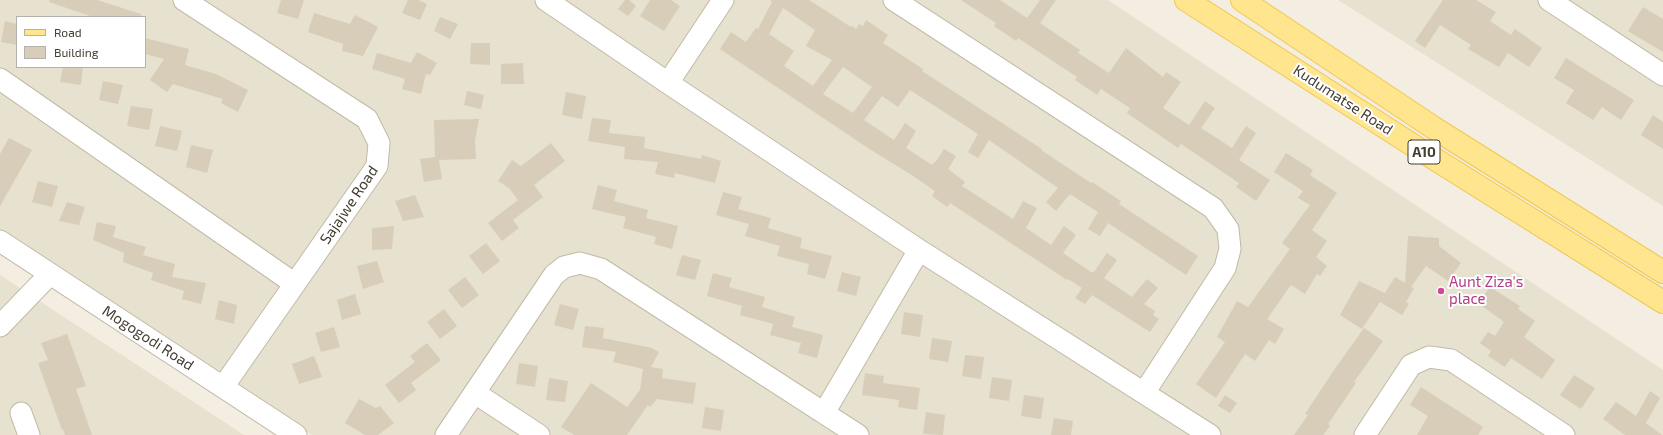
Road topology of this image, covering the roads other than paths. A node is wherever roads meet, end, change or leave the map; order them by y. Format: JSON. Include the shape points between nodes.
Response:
{"nodes":[{"id":1,"x":184,"y":0,"type":"edge"},
{"id":2,"x":546,"y":0,"type":"edge"},
{"id":3,"x":723,"y":0,"type":"edge"},
{"id":4,"x":894,"y":0,"type":"edge"},
{"id":5,"x":1186,"y":0,"type":"edge"},
{"id":6,"x":1242,"y":0,"type":"edge"},
{"id":7,"x":1548,"y":0,"type":"edge"},
{"id":8,"x":1663,"y":75,"type":"edge"},
{"id":9,"x":0,"y":79,"type":"edge"},
{"id":10,"x":668,"y":83,"type":"junction"},
{"id":11,"x":0,"y":241,"type":"edge"},
{"id":12,"x":919,"y":250,"type":"junction"},
{"id":13,"x":1663,"y":272,"type":"edge"},
{"id":14,"x":50,"y":274,"type":"junction"},
{"id":15,"x":295,"y":284,"type":"junction"},
{"id":16,"x":1663,"y":302,"type":"edge"},
{"id":17,"x":0,"y":326,"type":"edge"},
{"id":18,"x":223,"y":387,"type":"junction"},
{"id":19,"x":475,"y":393,"type":"junction"},
{"id":20,"x":1144,"y":393,"type":"junction"},
{"id":21,"x":21,"y":413,"type":"dead end"},
{"id":22,"x":824,"y":413,"type":"junction"},
{"id":23,"x":29,"y":435,"type":"edge"},
{"id":24,"x":296,"y":435,"type":"edge"},
{"id":25,"x":446,"y":435,"type":"edge"},
{"id":26,"x":539,"y":435,"type":"edge"},
{"id":27,"x":858,"y":435,"type":"edge"},
{"id":28,"x":1210,"y":435,"type":"edge"},
{"id":29,"x":1365,"y":435,"type":"edge"},
{"id":30,"x":1564,"y":435,"type":"edge"}],
"edges":[{"from":1,"to":15,"type":"street","name":"Sajajwe Road","via":[[368,119],[379,143],[377,166]]},
{"from":2,"to":10,"type":"street"},
{"from":3,"to":10,"type":"street"},
{"from":4,"to":20,"type":"street","via":[[1212,208],[1228,229],[1230,249],[1225,268]]},
{"from":5,"to":16,"type":"main road","name":"Kudumatse Road","number":"A10"},
{"from":6,"to":13,"type":"main road","name":"Kudumatse Road","number":"A10","via":[[1434,128]]},
{"from":7,"to":8,"type":"street"},
{"from":9,"to":15,"type":"street"},
{"from":10,"to":12,"type":"street"},
{"from":11,"to":14,"type":"street","name":"Mogogodi Road"},
{"from":12,"to":20,"type":"street"},
{"from":12,"to":22,"type":"street"},
{"from":14,"to":17,"type":"street"},
{"from":14,"to":18,"type":"street","name":"Mogogodi Road"},
{"from":15,"to":18,"type":"street","name":"Sajajwe Road"},
{"from":18,"to":24,"type":"street","name":"Mogogodi Road"},
{"from":19,"to":22,"type":"street","via":[[554,275],[564,267],[580,263],[601,269]]},
{"from":19,"to":25,"type":"street"},
{"from":19,"to":26,"type":"street"},
{"from":20,"to":28,"type":"street"},
{"from":21,"to":23,"type":"street"},
{"from":22,"to":27,"type":"street"},
{"from":29,"to":30,"type":"street","via":[[1411,366],[1429,357],[1451,360]]}]}
